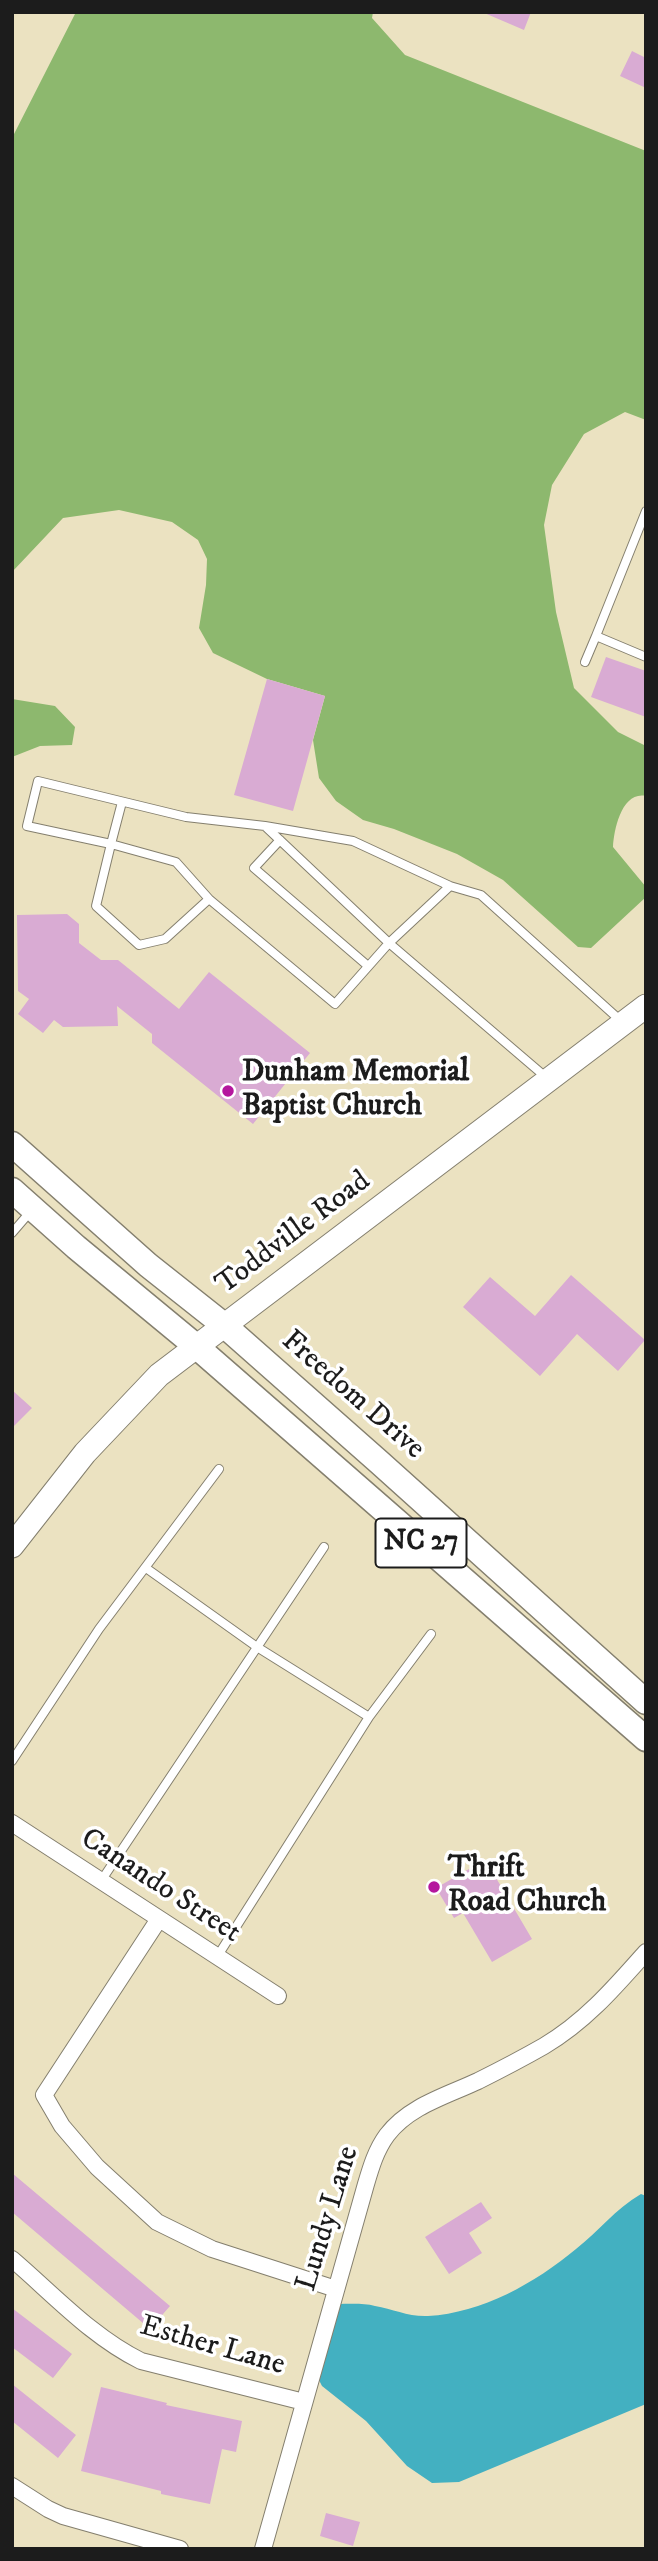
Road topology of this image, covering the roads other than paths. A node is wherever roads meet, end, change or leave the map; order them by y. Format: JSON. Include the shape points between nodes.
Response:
{"nodes":[{"id":1,"x":646,"y":511,"type":"edge"},
{"id":2,"x":596,"y":636,"type":"junction"},
{"id":3,"x":646,"y":657,"type":"edge"},
{"id":4,"x":585,"y":662,"type":"dead end"},
{"id":5,"x":122,"y":802,"type":"junction"},
{"id":6,"x":265,"y":826,"type":"junction"},
{"id":7,"x":280,"y":840,"type":"junction"},
{"id":8,"x":111,"y":845,"type":"junction"},
{"id":9,"x":450,"y":886,"type":"junction"},
{"id":10,"x":209,"y":899,"type":"junction"},
{"id":11,"x":389,"y":943,"type":"junction"},
{"id":12,"x":368,"y":966,"type":"junction"},
{"id":13,"x":646,"y":1006,"type":"edge"},
{"id":14,"x":623,"y":1023,"type":"junction"},
{"id":15,"x":549,"y":1080,"type":"junction"},
{"id":16,"x":12,"y":1144,"type":"edge"},
{"id":17,"x":12,"y":1189,"type":"edge"},
{"id":18,"x":33,"y":1209,"type":"junction"},
{"id":19,"x":12,"y":1233,"type":"edge"},
{"id":20,"x":225,"y":1326,"type":"junction"},
{"id":21,"x":197,"y":1347,"type":"junction"},
{"id":22,"x":219,"y":1469,"type":"dead end"},
{"id":23,"x":12,"y":1546,"type":"edge"},
{"id":24,"x":324,"y":1547,"type":"dead end"},
{"id":25,"x":146,"y":1568,"type":"junction"},
{"id":26,"x":431,"y":1634,"type":"dead end"},
{"id":27,"x":257,"y":1647,"type":"junction"},
{"id":28,"x":646,"y":1702,"type":"edge"},
{"id":29,"x":369,"y":1717,"type":"junction"},
{"id":30,"x":646,"y":1738,"type":"edge"},
{"id":31,"x":12,"y":1761,"type":"edge"},
{"id":32,"x":12,"y":1823,"type":"edge"},
{"id":33,"x":101,"y":1881,"type":"junction"},
{"id":34,"x":159,"y":1919,"type":"junction"},
{"id":35,"x":646,"y":1952,"type":"edge"},
{"id":36,"x":217,"y":1957,"type":"junction"},
{"id":37,"x":278,"y":1996,"type":"dead end"},
{"id":38,"x":12,"y":2259,"type":"edge"},
{"id":39,"x":336,"y":2289,"type":"junction"},
{"id":40,"x":304,"y":2402,"type":"junction"},
{"id":41,"x":12,"y":2486,"type":"edge"},
{"id":42,"x":134,"y":2543,"type":"edge"},
{"id":43,"x":180,"y":2549,"type":"edge"},
{"id":44,"x":263,"y":2549,"type":"edge"}],
"edges":[{"from":1,"to":2,"type":"lane"},
{"from":2,"to":3,"type":"lane"},
{"from":2,"to":4,"type":"lane"},
{"from":5,"to":6,"type":"lane","via":[[186,817]]},
{"from":5,"to":8,"type":"lane"},
{"from":5,"to":8,"type":"lane","via":[[38,781],[27,826]]},
{"from":6,"to":7,"type":"lane"},
{"from":6,"to":9,"type":"lane","via":[[353,841]]},
{"from":7,"to":11,"type":"lane"},
{"from":7,"to":12,"type":"lane","via":[[254,867]]},
{"from":8,"to":10,"type":"lane","via":[[176,863]]},
{"from":8,"to":10,"type":"lane","via":[[96,906],[139,945],[165,939]]},
{"from":9,"to":11,"type":"lane"},
{"from":9,"to":14,"type":"lane","via":[[481,895]]},
{"from":10,"to":12,"type":"lane","via":[[335,1004]]},
{"from":11,"to":12,"type":"lane"},
{"from":11,"to":15,"type":"lane"},
{"from":13,"to":14,"type":"street","name":"Toddville Road"},
{"from":14,"to":15,"type":"street","name":"Toddville Road"},
{"from":15,"to":20,"type":"street","name":"Toddville Road"},
{"from":16,"to":20,"type":"main road","name":"Freedom Drive","number":"NC 27","via":[[148,1265]]},
{"from":17,"to":18,"type":"main road","number":"NC 27"},
{"from":18,"to":19,"type":"lane"},
{"from":18,"to":21,"type":"main road","number":"NC 27"},
{"from":20,"to":21,"type":"street","name":"Toddville Road"},
{"from":20,"to":28,"type":"main road","name":"Freedom Drive","number":"NC 27"},
{"from":21,"to":23,"type":"street","name":"Toddville Road","via":[[157,1377],[85,1453]]},
{"from":21,"to":30,"type":"main road","number":"NC 27"},
{"from":22,"to":25,"type":"lane"},
{"from":24,"to":27,"type":"lane"},
{"from":25,"to":27,"type":"lane"},
{"from":25,"to":31,"type":"lane","via":[[99,1629]]},
{"from":26,"to":29,"type":"lane"},
{"from":27,"to":29,"type":"lane"},
{"from":27,"to":33,"type":"lane"},
{"from":29,"to":36,"type":"lane"},
{"from":32,"to":33,"type":"street","name":"Canando Street"},
{"from":33,"to":34,"type":"street","name":"Canando Street"},
{"from":34,"to":36,"type":"street","name":"Canando Street"},
{"from":34,"to":39,"type":"street","via":[[44,2095],[62,2126],[97,2167],[157,2222],[212,2249]]},
{"from":35,"to":39,"type":"street","name":"Lundy Lane","via":[[575,2025],[479,2080],[422,2106],[394,2127],[375,2155]]},
{"from":36,"to":37,"type":"street","name":"Canando Street"},
{"from":38,"to":40,"type":"street","name":"Esther Lane","via":[[124,2353]]},
{"from":39,"to":40,"type":"street","name":"Lundy Lane"},
{"from":40,"to":44,"type":"street","name":"Lundy Lane"},
{"from":41,"to":42,"type":"street","via":[[63,2516]]},
{"from":42,"to":43,"type":"street"}]}
